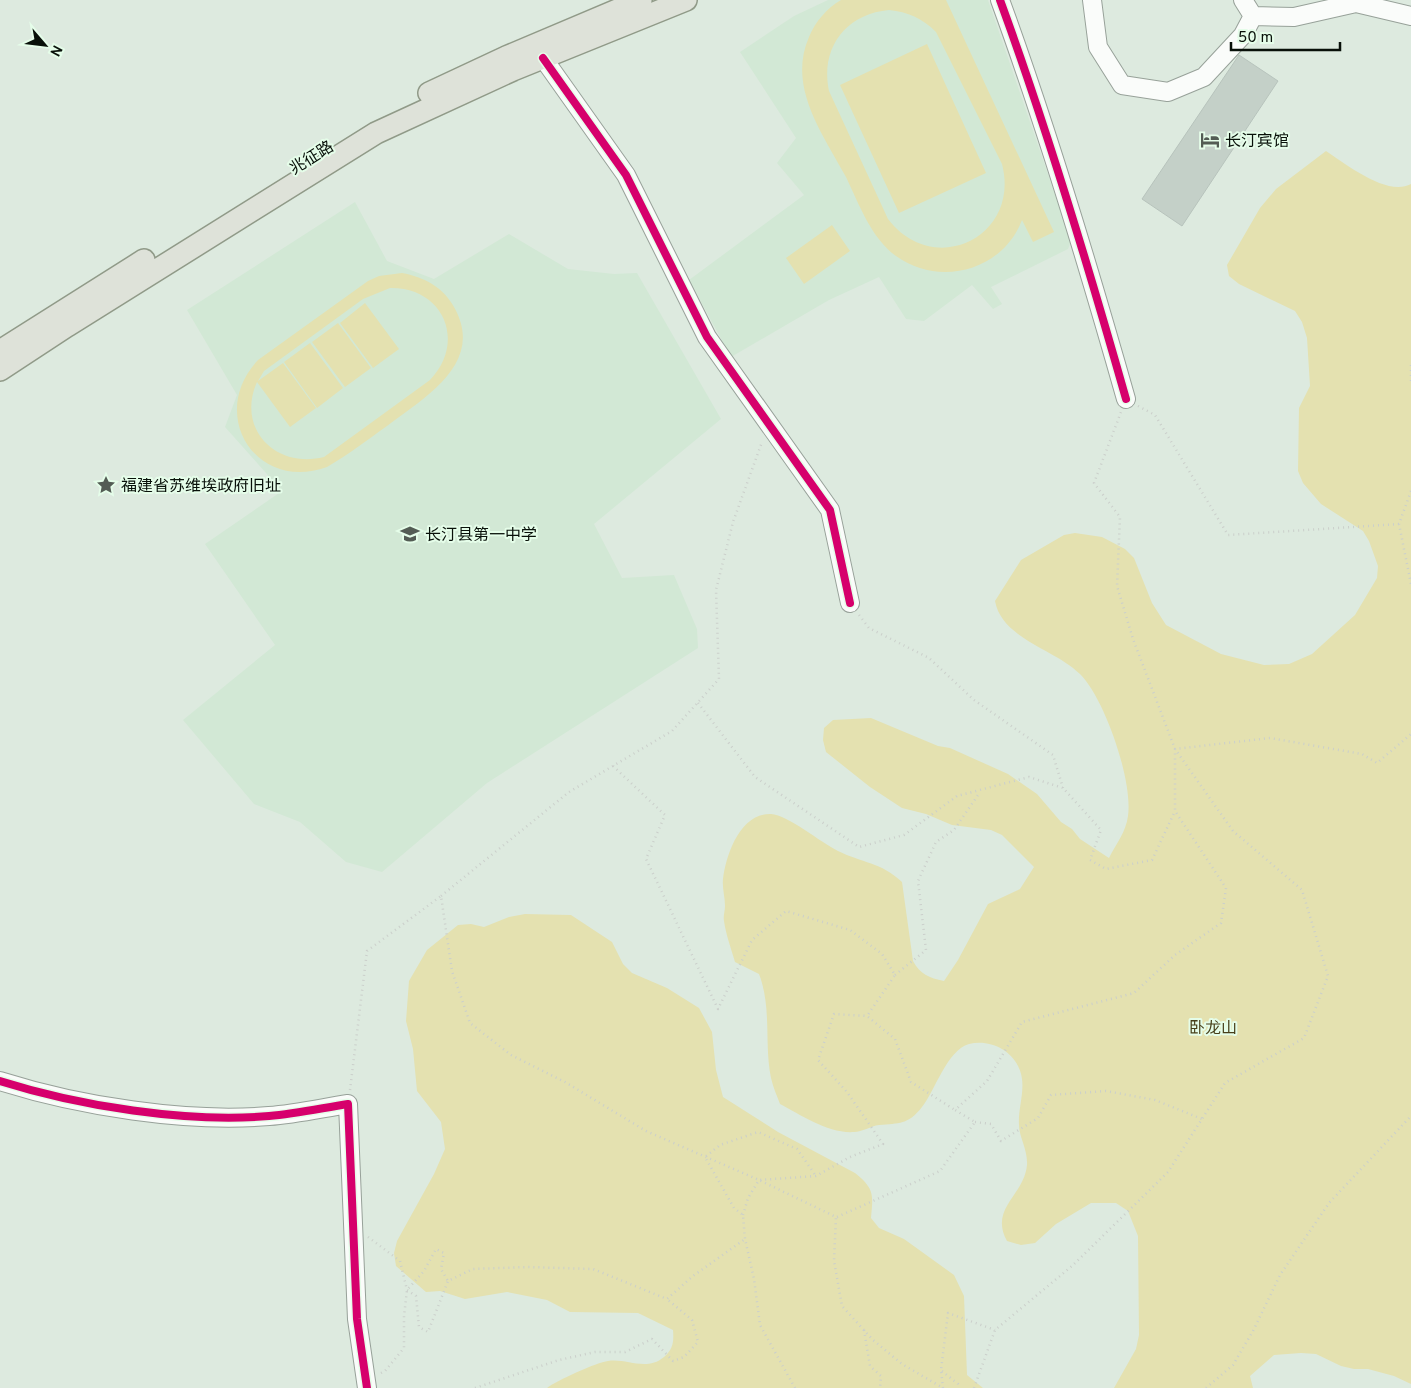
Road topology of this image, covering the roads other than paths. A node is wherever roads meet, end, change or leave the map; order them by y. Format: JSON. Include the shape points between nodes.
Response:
{"nodes":[{"id":1,"x":641,"y":0,"type":"edge"},
{"id":2,"x":686,"y":0,"type":"edge"},
{"id":3,"x":1000,"y":0,"type":"edge"},
{"id":4,"x":1092,"y":0,"type":"edge"},
{"id":5,"x":1243,"y":0,"type":"edge"},
{"id":6,"x":1253,"y":16,"type":"junction"},
{"id":7,"x":1411,"y":16,"type":"edge"},
{"id":8,"x":543,"y":58,"type":"junction"},
{"id":9,"x":0,"y":351,"type":"edge"},
{"id":10,"x":0,"y":370,"type":"edge"},
{"id":11,"x":1126,"y":399,"type":"road end"},
{"id":12,"x":850,"y":604,"type":"road end"},
{"id":13,"x":0,"y":1081,"type":"edge"},
{"id":14,"x":367,"y":1384,"type":"edge"}],
"edges":[{"from":1,"to":9,"type":"main road","name":"兆征路","via":[[506,57],[368,121]]},
{"from":2,"to":8,"type":"main road"},
{"from":3,"to":11,"type":"street","via":[[1083,247]]},
{"from":4,"to":6,"type":"street","via":[[1098,47],[1122,85],[1168,92],[1204,77],[1243,35]]},
{"from":5,"to":6,"type":"street"},
{"from":6,"to":7,"type":"street","via":[[1294,17],[1356,3]]},
{"from":8,"to":10,"type":"main road","via":[[376,133]]},
{"from":8,"to":12,"type":"street","via":[[626,175],[707,337],[830,510]]},
{"from":13,"to":14,"type":"street","via":[[119,1108],[226,1118],[271,1116],[348,1104],[357,1319]]}]}
